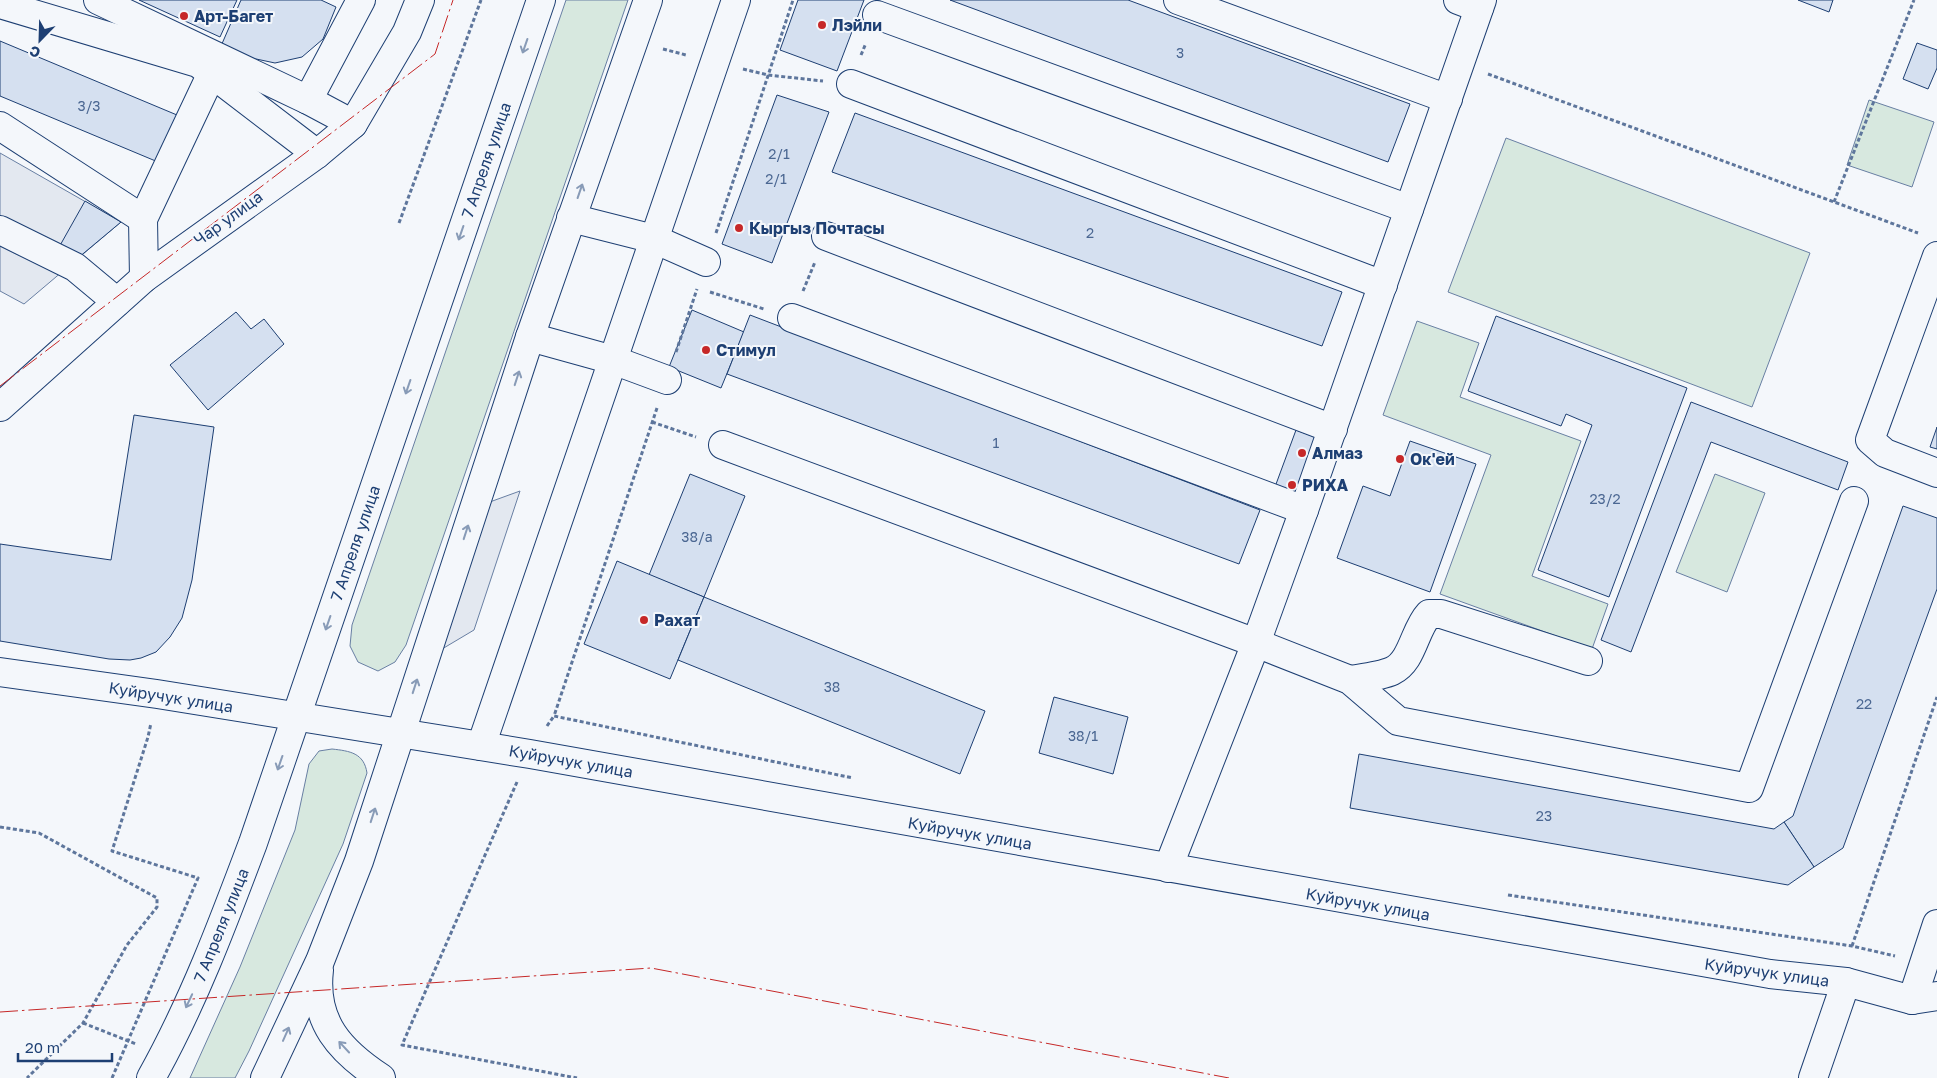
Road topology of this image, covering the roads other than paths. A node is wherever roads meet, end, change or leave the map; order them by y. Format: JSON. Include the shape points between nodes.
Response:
{"nodes":[{"id":1,"x":98,"y":0,"type":"edge"},
{"id":2,"x":361,"y":0,"type":"edge"},
{"id":3,"x":420,"y":0,"type":"edge"},
{"id":4,"x":541,"y":0,"type":"edge"},
{"id":5,"x":648,"y":0,"type":"edge"},
{"id":6,"x":736,"y":0,"type":"edge"},
{"id":7,"x":1178,"y":0,"type":"edge"},
{"id":8,"x":1473,"y":3,"type":"edge"},
{"id":9,"x":0,"y":4,"type":"edge"},
{"id":10,"x":877,"y":15,"type":"dead end"},
{"id":11,"x":212,"y":74,"type":"junction"},
{"id":12,"x":850,"y":84,"type":"dead end"},
{"id":13,"x":1448,"y":99,"type":"junction"},
{"id":14,"x":308,"y":100,"type":"junction"},
{"id":15,"x":353,"y":124,"type":"junction"},
{"id":16,"x":0,"y":126,"type":"edge"},
{"id":17,"x":317,"y":154,"type":"junction"},
{"id":18,"x":1409,"y":208,"type":"junction"},
{"id":19,"x":571,"y":218,"type":"junction"},
{"id":20,"x":143,"y":219,"type":"junction"},
{"id":21,"x":0,"y":230,"type":"edge"},
{"id":22,"x":826,"y":236,"type":"dead end"},
{"id":23,"x":654,"y":239,"type":"junction"},
{"id":24,"x":1937,"y":256,"type":"edge"},
{"id":25,"x":706,"y":262,"type":"road end"},
{"id":26,"x":144,"y":278,"type":"junction"},
{"id":27,"x":1384,"y":285,"type":"junction"},
{"id":28,"x":118,"y":302,"type":"junction"},
{"id":29,"x":792,"y":318,"type":"dead end"},
{"id":30,"x":530,"y":337,"type":"junction"},
{"id":31,"x":613,"y":360,"type":"junction"},
{"id":32,"x":667,"y":380,"type":"road end"},
{"id":33,"x":0,"y":407,"type":"edge"},
{"id":34,"x":1333,"y":429,"type":"junction"},
{"id":35,"x":723,"y":445,"type":"road end"},
{"id":36,"x":1937,"y":473,"type":"edge"},
{"id":37,"x":1854,"y":501,"type":"dead end"},
{"id":38,"x":1304,"y":510,"type":"junction"},
{"id":39,"x":1256,"y":643,"type":"junction"},
{"id":40,"x":1588,"y":661,"type":"dead end"},
{"id":41,"x":0,"y":672,"type":"edge"},
{"id":42,"x":1350,"y":680,"type":"junction"},
{"id":43,"x":296,"y":716,"type":"junction"},
{"id":44,"x":399,"y":733,"type":"junction"},
{"id":45,"x":480,"y":746,"type":"junction"},
{"id":46,"x":1168,"y":868,"type":"junction"},
{"id":47,"x":1937,"y":924,"type":"edge"},
{"id":48,"x":320,"y":961,"type":"junction"},
{"id":49,"x":1846,"y":982,"type":"junction"},
{"id":50,"x":1924,"y":998,"type":"edge"},
{"id":51,"x":151,"y":1078,"type":"edge"},
{"id":52,"x":265,"y":1078,"type":"edge"},
{"id":53,"x":382,"y":1078,"type":"edge"},
{"id":54,"x":1812,"y":1078,"type":"edge"}],
"edges":[{"from":1,"to":14,"type":"street"},
{"from":2,"to":14,"type":"street"},
{"from":3,"to":15,"type":"street","name":"Чар улица","via":[[406,32]]},
{"from":4,"to":43,"type":"street","name":"7 Апреля улица","one_way":true},
{"from":19,"to":5,"type":"street","one_way":true},
{"from":6,"to":23,"type":"street"},
{"from":7,"to":13,"type":"street"},
{"from":8,"to":13,"type":"street","via":[[1460,64]]},
{"from":9,"to":11,"type":"street","via":[[198,63]]},
{"from":10,"to":18,"type":"street"},
{"from":11,"to":17,"type":"street"},
{"from":11,"to":20,"type":"street"},
{"from":12,"to":27,"type":"street"},
{"from":13,"to":18,"type":"street"},
{"from":14,"to":15,"type":"street"},
{"from":15,"to":17,"type":"street","name":"Чар улица"},
{"from":16,"to":20,"type":"street"},
{"from":17,"to":26,"type":"street","name":"Чар улица"},
{"from":18,"to":27,"type":"street"},
{"from":19,"to":23,"type":"street"},
{"from":19,"to":30,"type":"street"},
{"from":20,"to":26,"type":"street"},
{"from":21,"to":28,"type":"street","via":[[75,267]]},
{"from":22,"to":34,"type":"street"},
{"from":23,"to":25,"type":"street"},
{"from":23,"to":31,"type":"street"},
{"from":24,"to":36,"type":"street","via":[[1870,440],[1885,453]]},
{"from":26,"to":28,"type":"street","name":"Чар улица"},
{"from":27,"to":34,"type":"street"},
{"from":28,"to":33,"type":"street","name":"Чар улица"},
{"from":29,"to":38,"type":"street"},
{"from":30,"to":31,"type":"street"},
{"from":44,"to":30,"type":"street","one_way":true},
{"from":31,"to":32,"type":"street"},
{"from":31,"to":45,"type":"street"},
{"from":34,"to":38,"type":"street"},
{"from":35,"to":39,"type":"street"},
{"from":37,"to":42,"type":"street","via":[[1748,788],[1398,721]]},
{"from":38,"to":39,"type":"street"},
{"from":39,"to":42,"type":"street"},
{"from":39,"to":46,"type":"street"},
{"from":40,"to":42,"type":"street","via":[[1441,614],[1429,614],[1422,622],[1407,657],[1392,671]]},
{"from":41,"to":43,"type":"street","name":"Куйручук улица"},
{"from":43,"to":44,"type":"street","name":"Куйручук улица"},
{"from":43,"to":51,"type":"street","name":"7 Апреля улица","one_way":true,"via":[[212,952]]},
{"from":44,"to":45,"type":"street","name":"Куйручук улица"},
{"from":48,"to":44,"type":"street","one_way":true,"via":[[359,861]]},
{"from":45,"to":46,"type":"street","name":"Куйручук улица"},
{"from":46,"to":49,"type":"street","name":"Куйручук улица","via":[[1770,974]]},
{"from":47,"to":50,"type":"street","via":[[1923,962]]},
{"from":52,"to":48,"type":"street","one_way":true},
{"from":53,"to":48,"type":"street","one_way":true,"via":[[362,1066],[340,1044],[323,1020],[317,983]]},
{"from":49,"to":50,"type":"street","name":"Куйручук улица"},
{"from":49,"to":54,"type":"street"}]}
